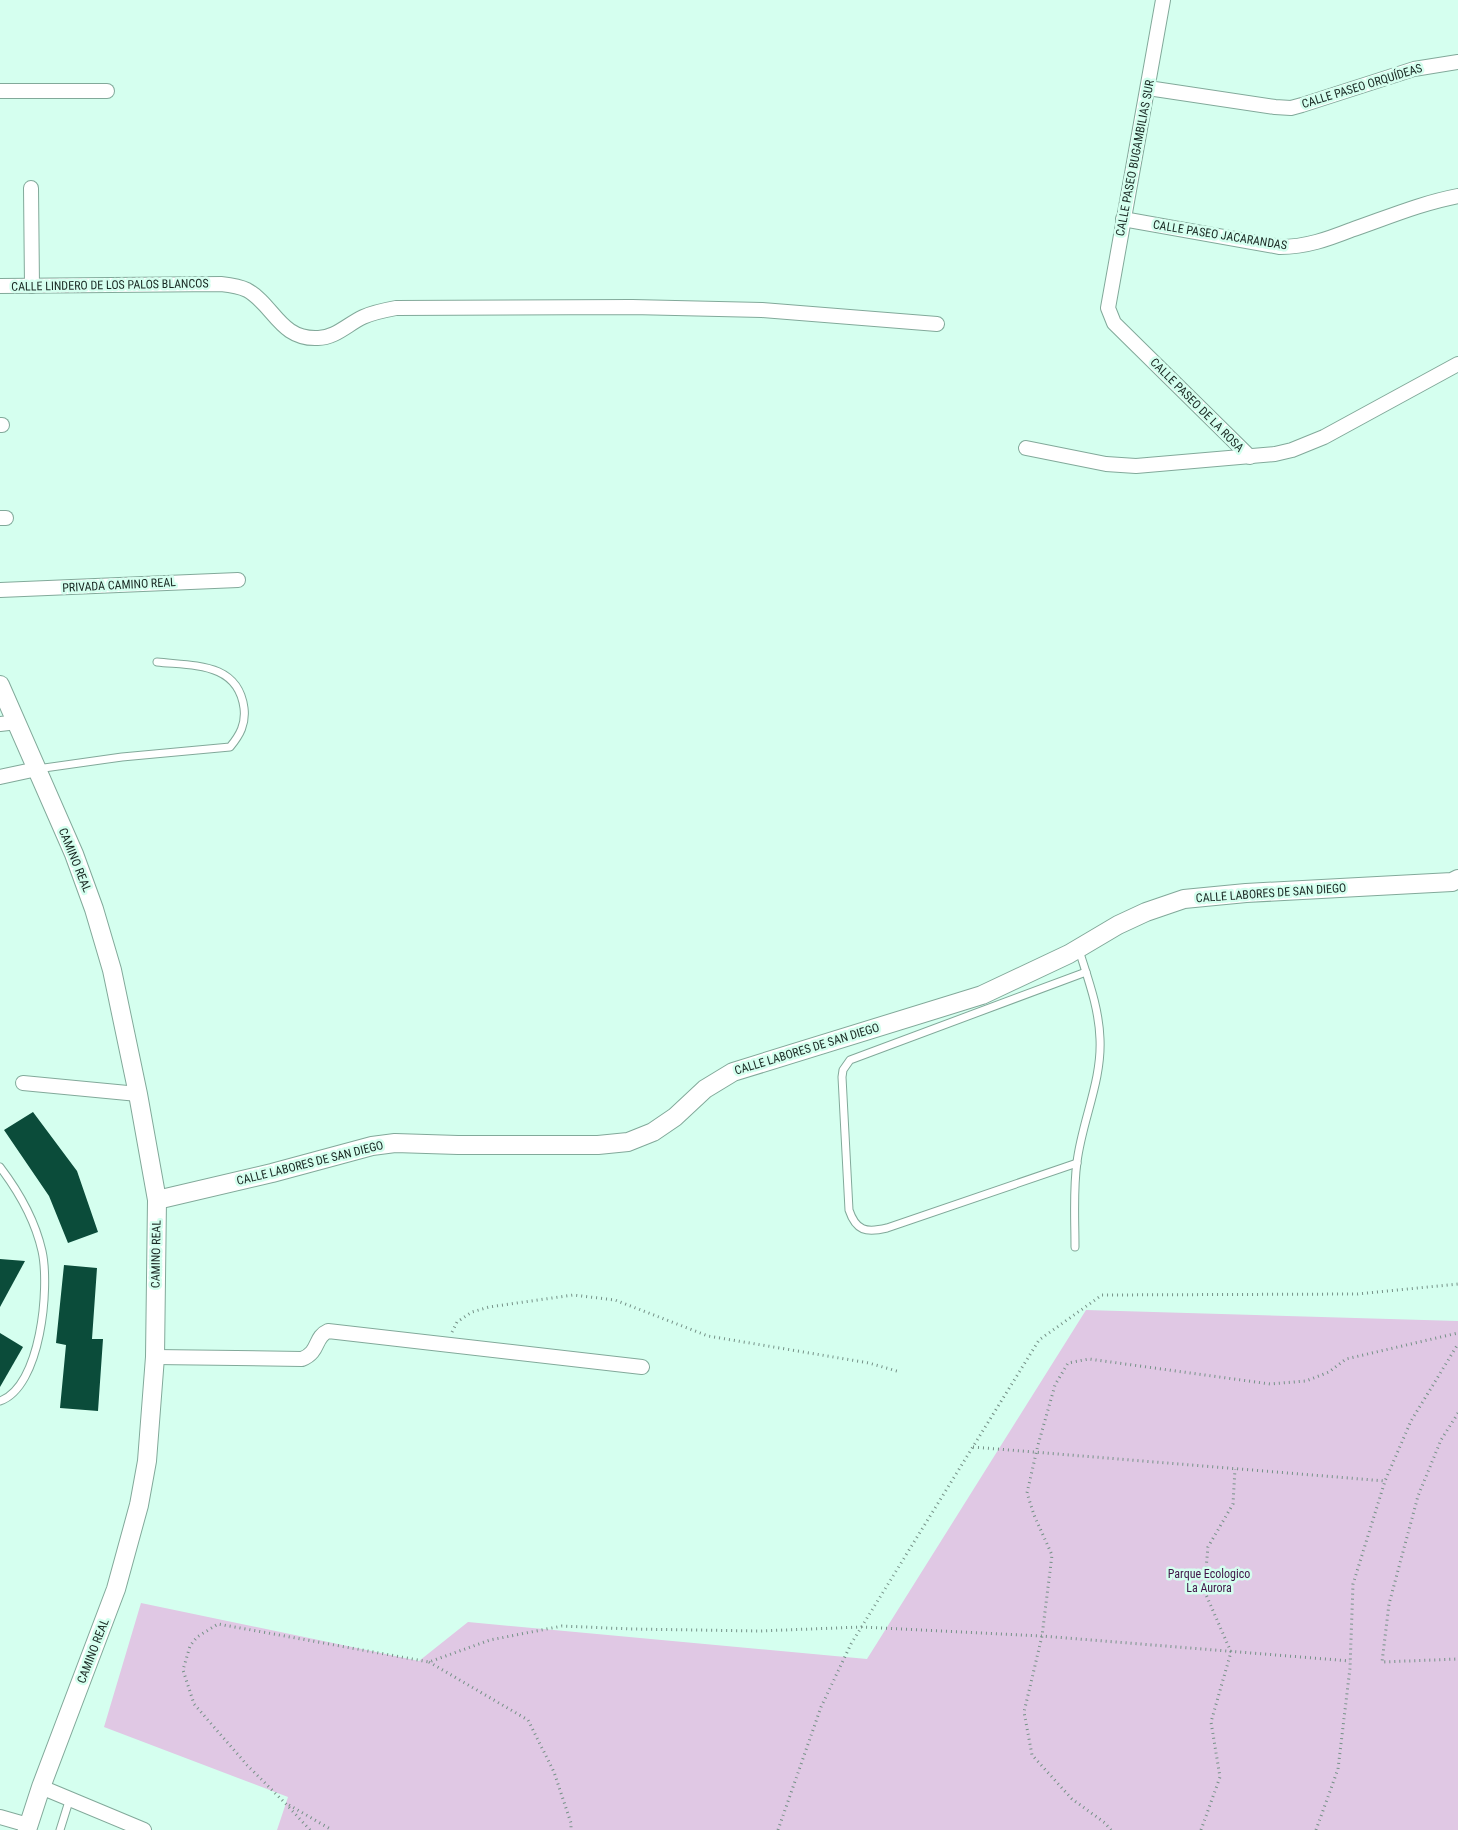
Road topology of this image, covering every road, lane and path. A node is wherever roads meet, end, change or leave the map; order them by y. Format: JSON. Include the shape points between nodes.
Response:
{"nodes":[{"id":1,"x":1163,"y":0,"type":"edge"},
{"id":2,"x":1458,"y":62,"type":"edge"},
{"id":3,"x":1148,"y":88,"type":"junction"},
{"id":4,"x":0,"y":91,"type":"edge"},
{"id":5,"x":107,"y":91,"type":"dead end"},
{"id":6,"x":31,"y":188,"type":"dead end"},
{"id":7,"x":1458,"y":196,"type":"edge"},
{"id":8,"x":1123,"y":219,"type":"junction"},
{"id":9,"x":0,"y":286,"type":"edge"},
{"id":10,"x":32,"y":286,"type":"junction"},
{"id":11,"x":1110,"y":316,"type":"joint"},
{"id":12,"x":937,"y":324,"type":"dead end"},
{"id":13,"x":1458,"y":364,"type":"edge"},
{"id":14,"x":1026,"y":448,"type":"dead end"},
{"id":15,"x":1250,"y":457,"type":"junction"},
{"id":16,"x":238,"y":580,"type":"dead end"},
{"id":17,"x":0,"y":590,"type":"edge"},
{"id":18,"x":157,"y":662,"type":"dead end"},
{"id":19,"x":0,"y":684,"type":"edge"},
{"id":20,"x":8,"y":723,"type":"edge"},
{"id":21,"x":37,"y":769,"type":"junction"},
{"id":22,"x":0,"y":778,"type":"edge"},
{"id":23,"x":1458,"y":879,"type":"edge"},
{"id":24,"x":1079,"y":948,"type":"junction"},
{"id":25,"x":1086,"y":972,"type":"junction"},
{"id":26,"x":23,"y":1083,"type":"dead end"},
{"id":27,"x":138,"y":1094,"type":"junction"},
{"id":28,"x":1077,"y":1163,"type":"junction"},
{"id":29,"x":0,"y":1166,"type":"edge"},
{"id":30,"x":157,"y":1200,"type":"junction"},
{"id":31,"x":1075,"y":1246,"type":"dead end"},
{"id":32,"x":1458,"y":1284,"type":"edge"},
{"id":33,"x":1458,"y":1333,"type":"edge"},
{"id":34,"x":446,"y":1343,"type":"junction"},
{"id":35,"x":1458,"y":1344,"type":"edge"},
{"id":36,"x":155,"y":1357,"type":"junction"},
{"id":37,"x":642,"y":1367,"type":"dead end"},
{"id":38,"x":900,"y":1372,"type":"dead end"},
{"id":39,"x":0,"y":1400,"type":"edge"},
{"id":40,"x":1458,"y":1413,"type":"edge"},
{"id":41,"x":973,"y":1447,"type":"junction"},
{"id":42,"x":1036,"y":1453,"type":"junction"},
{"id":43,"x":1235,"y":1469,"type":"junction"},
{"id":44,"x":1385,"y":1482,"type":"junction"},
{"id":45,"x":861,"y":1627,"type":"junction"},
{"id":46,"x":1042,"y":1636,"type":"junction"},
{"id":47,"x":1231,"y":1652,"type":"junction"},
{"id":48,"x":1458,"y":1659,"type":"edge"},
{"id":49,"x":429,"y":1662,"type":"junction"},
{"id":50,"x":1350,"y":1662,"type":"junction"},
{"id":51,"x":41,"y":1787,"type":"junction"},
{"id":52,"x":71,"y":1798,"type":"junction"},
{"id":53,"x":286,"y":1804,"type":"junction"},
{"id":54,"x":0,"y":1817,"type":"edge"},
{"id":55,"x":27,"y":1827,"type":"edge"},
{"id":56,"x":60,"y":1830,"type":"edge"},
{"id":57,"x":144,"y":1830,"type":"edge"},
{"id":58,"x":310,"y":1830,"type":"edge"},
{"id":59,"x":332,"y":1830,"type":"edge"},
{"id":60,"x":571,"y":1830,"type":"edge"},
{"id":61,"x":778,"y":1830,"type":"edge"},
{"id":62,"x":1112,"y":1830,"type":"edge"},
{"id":63,"x":1201,"y":1830,"type":"edge"},
{"id":64,"x":1316,"y":1830,"type":"edge"}],
"edges":[{"from":1,"to":3,"type":"street","name":"CALLE PASEO BUGAMBILIAS SUR"},
{"from":2,"to":3,"type":"street","name":"CALLE PASEO ORQUÍDEAS","via":[[1414,69],[1291,108]]},
{"from":3,"to":8,"type":"street","name":"CALLE PASEO BUGAMBILIAS SUR"},
{"from":4,"to":5,"type":"street"},
{"from":6,"to":10,"type":"street"},
{"from":7,"to":8,"type":"street","name":"CALLE PASEO JACARANDAS","via":[[1425,204],[1316,243],[1292,247]]},
{"from":8,"to":11,"type":"street","name":"CALLE PASEO BUGAMBILIAS SUR","via":[[1108,300]]},
{"from":9,"to":10,"type":"street","name":"CALLE LINDERO DE LOS PALOS BLANCOS"},
{"from":10,"to":12,"type":"street","name":"CALLE LINDERO DE LOS PALOS BLANCOS","via":[[235,286],[257,298],[283,327],[307,338],[332,335],[372,313],[396,308],[762,310]]},
{"from":11,"to":15,"type":"street","name":"CALLE PASEO DE LA ROSA"},
{"from":13,"to":15,"type":"street","name":"CALLE PASEO DE LA ROSA","via":[[1308,445]]},
{"from":14,"to":15,"type":"street","via":[[1121,466]]},
{"from":16,"to":17,"type":"street","name":"PRIVADA CAMINO REAL"},
{"from":18,"to":21,"type":"lane","via":[[212,669],[236,683],[242,694],[243,726],[230,747]]},
{"from":19,"to":20,"type":"street","name":"CAMINO REAL"},
{"from":20,"to":21,"type":"street","name":"CAMINO REAL"},
{"from":21,"to":22,"type":"street"},
{"from":21,"to":27,"type":"street","name":"CAMINO REAL","via":[[94,909],[112,970]]},
{"from":23,"to":24,"type":"street","name":"CALLE LABORES DE SAN DIEGO","via":[[1452,882],[1184,899],[1118,925]]},
{"from":24,"to":25,"type":"lane"},
{"from":24,"to":30,"type":"street","name":"CALLE LABORES DE SAN DIEGO","via":[[982,995],[733,1072],[705,1089],[668,1122],[628,1142],[598,1145],[395,1143]]},
{"from":25,"to":28,"type":"lane","via":[[1101,1041]]},
{"from":25,"to":28,"type":"lane","via":[[850,1060],[842,1077],[849,1210],[858,1227],[869,1230],[887,1228]]},
{"from":26,"to":27,"type":"street"},
{"from":27,"to":30,"type":"street","name":"CAMINO REAL"},
{"from":28,"to":31,"type":"lane"},
{"from":29,"to":39,"type":"lane","via":[[16,1188],[32,1222],[42,1251],[46,1281],[36,1353],[27,1376],[6,1399]]},
{"from":30,"to":36,"type":"street","name":"CAMINO REAL"},
{"from":32,"to":41,"type":"path","via":[[1358,1294],[1102,1295],[1039,1340]]},
{"from":33,"to":42,"type":"path","via":[[1346,1359],[1329,1372],[1306,1380],[1270,1384],[1090,1359],[1068,1363],[1055,1385]]},
{"from":34,"to":36,"type":"street","via":[[328,1331],[319,1338],[314,1351],[302,1359]]},
{"from":34,"to":37,"type":"street"},
{"from":34,"to":38,"type":"path","via":[[457,1322],[472,1312],[572,1295],[615,1300],[708,1336],[869,1363]]},
{"from":35,"to":44,"type":"path","via":[[1411,1421]]},
{"from":36,"to":51,"type":"street","name":"CAMINO REAL","via":[[147,1461],[131,1541]]},
{"from":40,"to":48,"type":"path","via":[[1441,1440],[1418,1496],[1389,1604],[1382,1662]]},
{"from":41,"to":42,"type":"path"},
{"from":41,"to":45,"type":"path"},
{"from":42,"to":43,"type":"path"},
{"from":42,"to":46,"type":"path","via":[[1027,1493],[1052,1555]]},
{"from":43,"to":44,"type":"path"},
{"from":43,"to":47,"type":"path","via":[[1233,1504],[1208,1547],[1204,1590]]},
{"from":44,"to":50,"type":"path","via":[[1352,1584]]},
{"from":45,"to":46,"type":"path"},
{"from":45,"to":49,"type":"path","via":[[760,1631],[562,1626],[490,1640]]},
{"from":45,"to":61,"type":"path","via":[[821,1707]]},
{"from":46,"to":47,"type":"path"},
{"from":46,"to":62,"type":"path","via":[[1024,1712],[1032,1755],[1072,1799]]},
{"from":47,"to":50,"type":"path"},
{"from":47,"to":63,"type":"path","via":[[1211,1722],[1220,1777]]},
{"from":49,"to":53,"type":"path","via":[[218,1624],[197,1637],[190,1646],[183,1670],[194,1704]]},
{"from":49,"to":60,"type":"path","via":[[528,1720],[554,1772]]},
{"from":50,"to":64,"type":"path","via":[[1338,1769]]},
{"from":51,"to":52,"type":"street"},
{"from":51,"to":55,"type":"street","name":"CAMINO REAL"},
{"from":52,"to":56,"type":"lane"},
{"from":52,"to":57,"type":"street"},
{"from":53,"to":58,"type":"path"},
{"from":53,"to":59,"type":"path"},
{"from":54,"to":55,"type":"street"}]}
